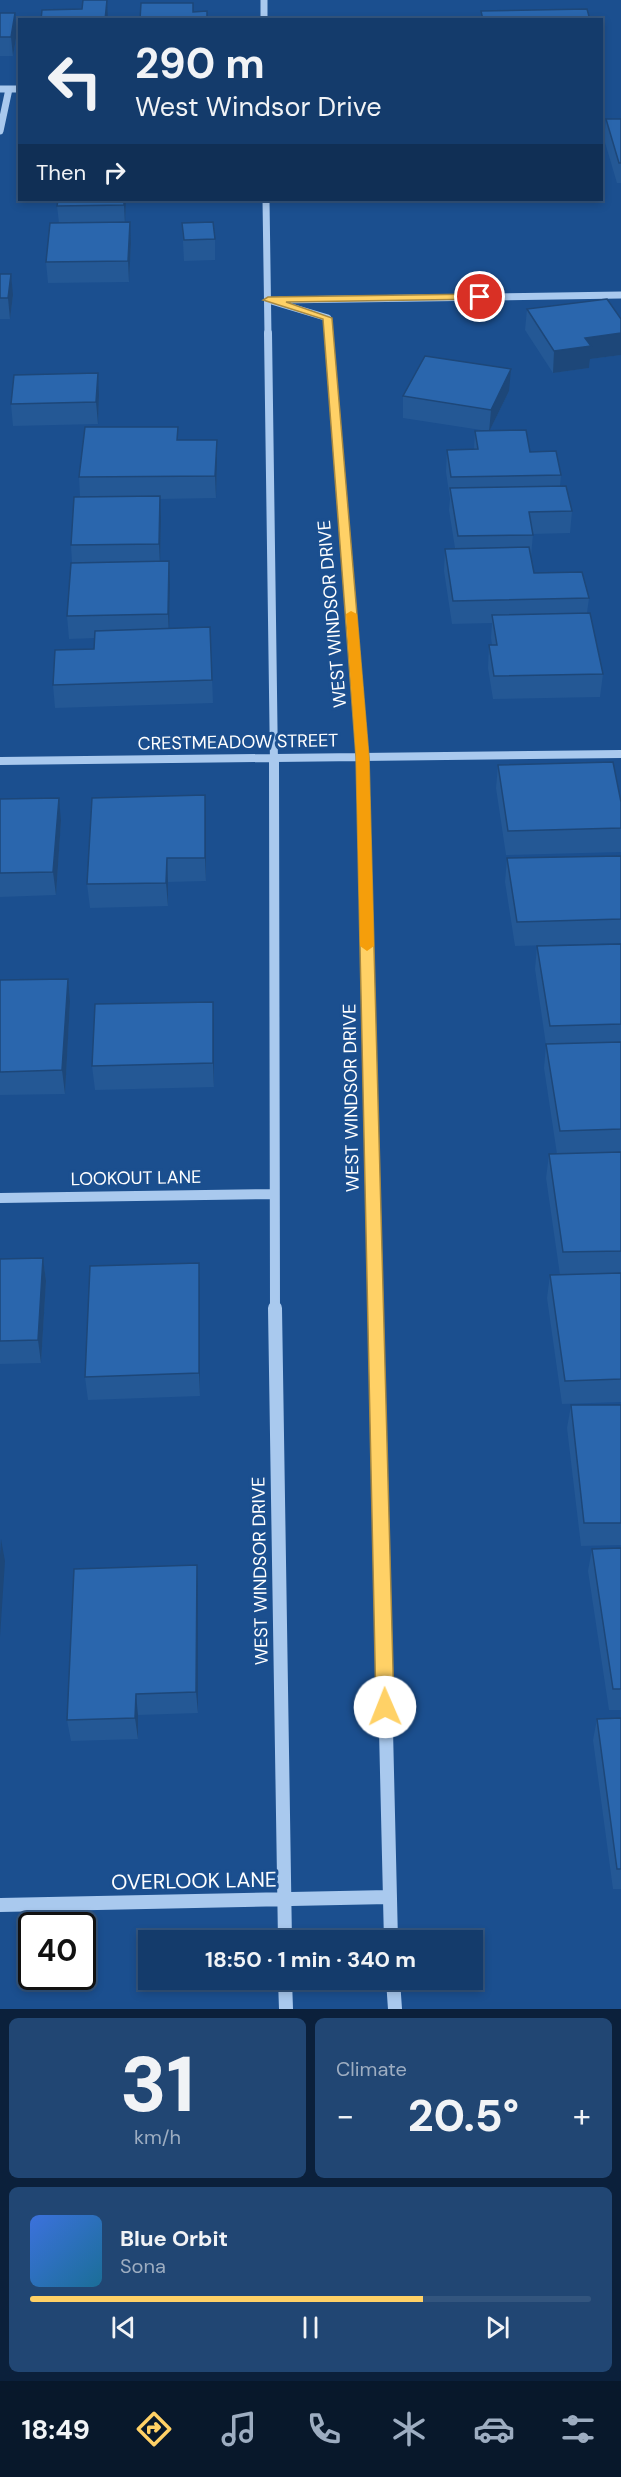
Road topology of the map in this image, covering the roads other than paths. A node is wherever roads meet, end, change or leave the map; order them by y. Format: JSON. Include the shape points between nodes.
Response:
{"nodes":[{"id":1,"x":264,"y":0,"type":"edge"},
{"id":2,"x":264,"y":18,"type":"edge"},
{"id":3,"x":0,"y":89,"type":"edge"},
{"id":4,"x":9,"y":89,"type":"junction"},
{"id":5,"x":18,"y":89,"type":"edge"},
{"id":6,"x":0,"y":130,"type":"edge"},
{"id":7,"x":266,"y":201,"type":"edge"},
{"id":8,"x":621,"y":295,"type":"edge"},
{"id":9,"x":268,"y":300,"type":"junction"},
{"id":10,"x":621,"y":754,"type":"edge"},
{"id":11,"x":363,"y":757,"type":"junction"},
{"id":12,"x":274,"y":759,"type":"junction"},
{"id":13,"x":0,"y":761,"type":"edge"},
{"id":14,"x":273,"y":1194,"type":"junction"},
{"id":15,"x":0,"y":1198,"type":"edge"},
{"id":16,"x":389,"y":1897,"type":"junction"},
{"id":17,"x":285,"y":1900,"type":"junction"},
{"id":18,"x":0,"y":1905,"type":"edge"},
{"id":19,"x":285,"y":1930,"type":"edge"},
{"id":20,"x":391,"y":1930,"type":"edge"},
{"id":21,"x":285,"y":1990,"type":"edge"},
{"id":22,"x":394,"y":1990,"type":"edge"},
{"id":23,"x":286,"y":2009,"type":"edge"},
{"id":24,"x":395,"y":2009,"type":"edge"}],
"edges":[{"from":1,"to":2,"type":"street"},
{"from":3,"to":4,"type":"street"},
{"from":4,"to":5,"type":"street"},
{"from":4,"to":6,"type":"street"},
{"from":7,"to":9,"type":"street","name":"WEST WINDSOR DRIVE"},
{"from":8,"to":9,"type":"street"},
{"from":9,"to":11,"type":"street","name":"WEST WINDSOR DRIVE","via":[[328,318]]},
{"from":9,"to":12,"type":"street","name":"WEST WINDSOR DRIVE"},
{"from":10,"to":11,"type":"street","name":"CRESTMEADOW STREET"},
{"from":11,"to":12,"type":"street","name":"CRESTMEADOW STREET"},
{"from":11,"to":16,"type":"street","name":"WEST WINDSOR DRIVE"},
{"from":12,"to":13,"type":"street","name":"CRESTMEADOW STREET"},
{"from":12,"to":14,"type":"street","name":"WEST WINDSOR DRIVE"},
{"from":14,"to":15,"type":"street","name":"LOOKOUT LANE"},
{"from":14,"to":17,"type":"street","name":"WEST WINDSOR DRIVE"},
{"from":16,"to":17,"type":"street","name":"OVERLOOK LANE"},
{"from":16,"to":20,"type":"street","name":"WEST WINDSOR DRIVE"},
{"from":17,"to":18,"type":"street","name":"OVERLOOK LANE"},
{"from":17,"to":19,"type":"street","name":"WEST WINDSOR DRIVE"},
{"from":21,"to":23,"type":"street"},
{"from":22,"to":24,"type":"street"}]}
